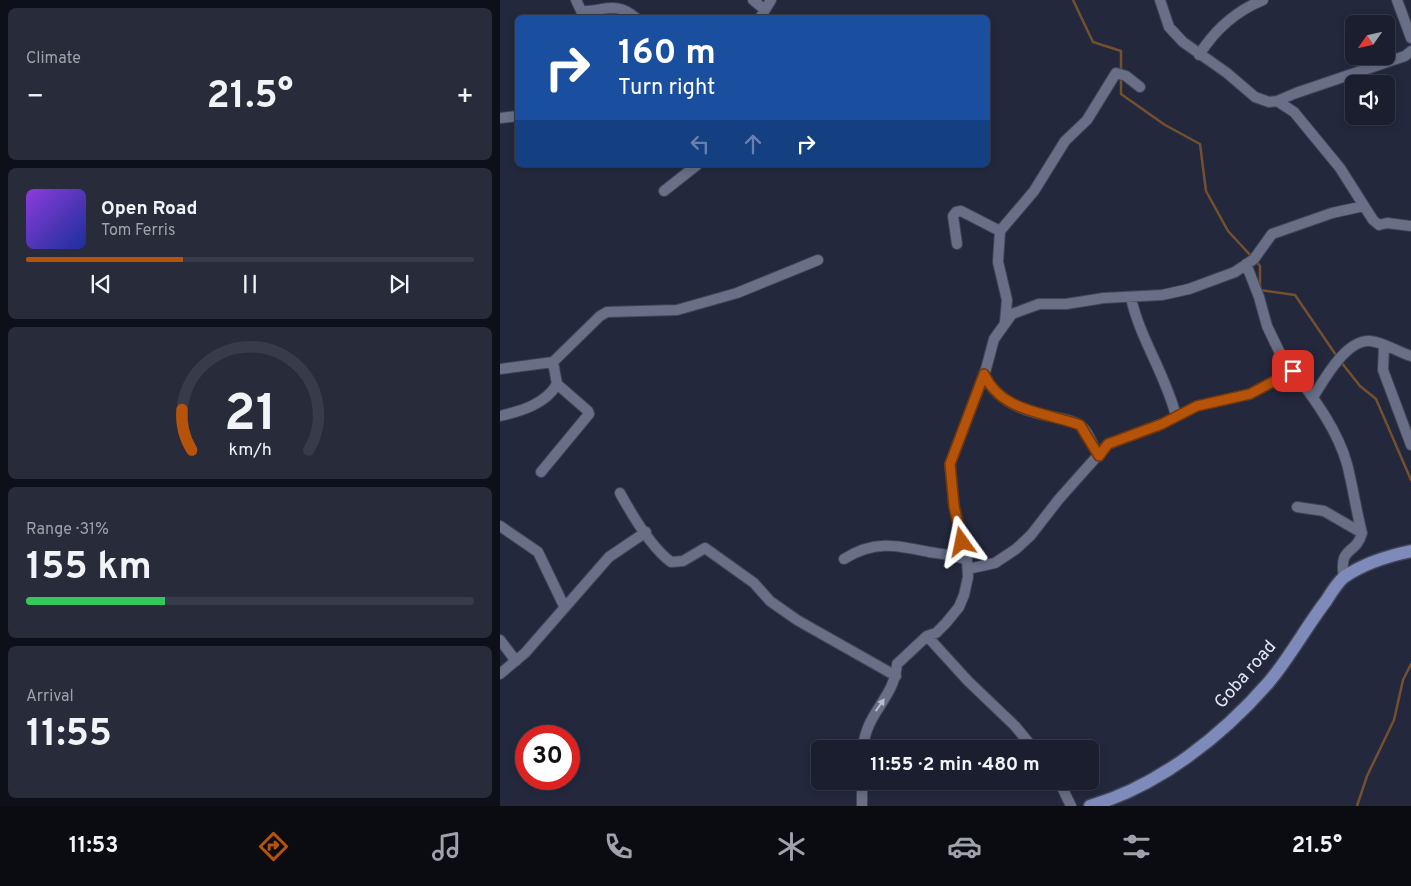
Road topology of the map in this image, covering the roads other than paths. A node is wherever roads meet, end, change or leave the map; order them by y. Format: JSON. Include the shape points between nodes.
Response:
{"nodes":[{"id":1,"x":576,"y":0,"type":"edge"},
{"id":2,"x":753,"y":0,"type":"edge"},
{"id":3,"x":771,"y":0,"type":"edge"},
{"id":4,"x":1160,"y":0,"type":"edge"},
{"id":5,"x":1263,"y":0,"type":"edge"},
{"id":6,"x":1397,"y":0,"type":"edge"},
{"id":7,"x":583,"y":14,"type":"edge"},
{"id":8,"x":763,"y":14,"type":"edge"},
{"id":9,"x":631,"y":15,"type":"edge"},
{"id":10,"x":1411,"y":38,"type":"edge"},
{"id":11,"x":1411,"y":51,"type":"edge"},
{"id":12,"x":1200,"y":55,"type":"junction"},
{"id":13,"x":1140,"y":87,"type":"dead end"},
{"id":14,"x":1277,"y":101,"type":"junction"},
{"id":15,"x":515,"y":116,"type":"edge"},
{"id":16,"x":500,"y":118,"type":"edge"},
{"id":17,"x":694,"y":167,"type":"edge"},
{"id":18,"x":664,"y":191,"type":"dead end"},
{"id":19,"x":1364,"y":206,"type":"junction"},
{"id":20,"x":1411,"y":226,"type":"edge"},
{"id":21,"x":1000,"y":231,"type":"junction"},
{"id":22,"x":957,"y":244,"type":"dead end"},
{"id":23,"x":818,"y":260,"type":"dead end"},
{"id":24,"x":1246,"y":264,"type":"junction"},
{"id":25,"x":1131,"y":298,"type":"junction"},
{"id":26,"x":1005,"y":322,"type":"junction"},
{"id":27,"x":1384,"y":346,"type":"junction"},
{"id":28,"x":1411,"y":356,"type":"edge"},
{"id":29,"x":553,"y":362,"type":"junction"},
{"id":30,"x":500,"y":369,"type":"edge"},
{"id":31,"x":1293,"y":371,"type":"junction"},
{"id":32,"x":984,"y":374,"type":"junction"},
{"id":33,"x":557,"y":384,"type":"junction"},
{"id":34,"x":1313,"y":397,"type":"junction"},
{"id":35,"x":500,"y":416,"type":"edge"},
{"id":36,"x":1176,"y":416,"type":"junction"},
{"id":37,"x":1411,"y":445,"type":"edge"},
{"id":38,"x":1099,"y":456,"type":"junction"},
{"id":39,"x":541,"y":472,"type":"dead end"},
{"id":40,"x":620,"y":493,"type":"dead end"},
{"id":41,"x":1297,"y":507,"type":"dead end"},
{"id":42,"x":500,"y":526,"type":"edge"},
{"id":43,"x":646,"y":532,"type":"junction"},
{"id":44,"x":1362,"y":533,"type":"junction"},
{"id":45,"x":1411,"y":551,"type":"edge"},
{"id":46,"x":844,"y":559,"type":"dead end"},
{"id":47,"x":967,"y":565,"type":"junction"},
{"id":48,"x":1344,"y":578,"type":"junction"},
{"id":49,"x":564,"y":606,"type":"junction"},
{"id":50,"x":927,"y":636,"type":"junction"},
{"id":51,"x":500,"y":640,"type":"edge"},
{"id":52,"x":516,"y":660,"type":"junction"},
{"id":53,"x":500,"y":674,"type":"edge"},
{"id":54,"x":896,"y":676,"type":"junction"},
{"id":55,"x":864,"y":740,"type":"edge"},
{"id":56,"x":1027,"y":740,"type":"edge"},
{"id":57,"x":862,"y":790,"type":"edge"},
{"id":58,"x":1063,"y":790,"type":"edge"},
{"id":59,"x":1094,"y":805,"type":"edge"},
{"id":60,"x":862,"y":806,"type":"edge"},
{"id":61,"x":1071,"y":806,"type":"edge"}],
"edges":[{"from":1,"to":7,"type":"street"},
{"from":2,"to":8,"type":"street"},
{"from":3,"to":8,"type":"street"},
{"from":4,"to":12,"type":"street","via":[[1169,26],[1182,42]]},
{"from":5,"to":12,"type":"street","via":[[1222,27]]},
{"from":6,"to":10,"type":"street"},
{"from":7,"to":9,"type":"street","via":[[601,7],[619,7]]},
{"from":11,"to":14,"type":"street","via":[[1405,56]]},
{"from":12,"to":14,"type":"street","via":[[1255,97]]},
{"from":13,"to":21,"type":"street","via":[[1116,73],[1087,120],[1065,140],[1034,191]]},
{"from":14,"to":19,"type":"street","via":[[1290,107],[1304,122],[1340,168]]},
{"from":15,"to":16,"type":"street"},
{"from":17,"to":18,"type":"street"},
{"from":19,"to":20,"type":"street","via":[[1379,225]]},
{"from":19,"to":24,"type":"street","via":[[1332,213],[1272,234],[1254,259]]},
{"from":21,"to":22,"type":"street","via":[[961,211],[956,212],[953,216]]},
{"from":21,"to":26,"type":"street","via":[[998,262],[1006,300]]},
{"from":23,"to":29,"type":"street","via":[[737,293],[686,308],[607,312]]},
{"from":24,"to":25,"type":"street","via":[[1235,272],[1189,289]]},
{"from":24,"to":31,"type":"street","via":[[1267,326]]},
{"from":25,"to":26,"type":"street","via":[[1039,304],[1012,314]]},
{"from":25,"to":36,"type":"street","via":[[1138,324]]},
{"from":26,"to":32,"type":"street","via":[[994,339]]},
{"from":27,"to":28,"type":"street"},
{"from":27,"to":34,"type":"street","via":[[1368,340],[1341,355]]},
{"from":27,"to":37,"type":"street","via":[[1383,370]]},
{"from":29,"to":30,"type":"street"},
{"from":29,"to":33,"type":"street"},
{"from":31,"to":34,"type":"street"},
{"from":31,"to":36,"type":"street","via":[[1250,394],[1197,406]]},
{"from":32,"to":38,"type":"street","via":[[999,396],[1019,407],[1080,425]]},
{"from":32,"to":47,"type":"street","via":[[950,464],[954,506]]},
{"from":33,"to":35,"type":"street","via":[[546,398],[536,404]]},
{"from":33,"to":39,"type":"street","via":[[589,414]]},
{"from":34,"to":44,"type":"street","via":[[1342,450]]},
{"from":36,"to":38,"type":"street","via":[[1108,444]]},
{"from":38,"to":47,"type":"street","via":[[1016,549],[995,562]]},
{"from":40,"to":43,"type":"street"},
{"from":41,"to":44,"type":"street","via":[[1330,513]]},
{"from":42,"to":49,"type":"street","via":[[538,552]]},
{"from":43,"to":49,"type":"street","via":[[609,557]]},
{"from":43,"to":54,"type":"street","via":[[671,562],[683,561],[705,548],[754,583],[770,601],[797,620]]},
{"from":44,"to":48,"type":"street","via":[[1344,554],[1341,562]]},
{"from":45,"to":48,"type":"main road","name":"Goba road","via":[[1372,561]]},
{"from":46,"to":47,"type":"street","via":[[857,552],[894,544],[956,556]]},
{"from":47,"to":50,"type":"street","via":[[960,607],[936,633]]},
{"from":48,"to":59,"type":"main road","name":"Goba road","via":[[1269,681],[1225,727],[1172,767]]},
{"from":49,"to":52,"type":"street"},
{"from":50,"to":54,"type":"street","via":[[897,664]]},
{"from":50,"to":56,"type":"street"},
{"from":51,"to":52,"type":"street"},
{"from":52,"to":53,"type":"street"},
{"from":55,"to":54,"type":"street","one_way":true,"via":[[867,725]]},
{"from":57,"to":60,"type":"street"},
{"from":58,"to":61,"type":"street"}]}
